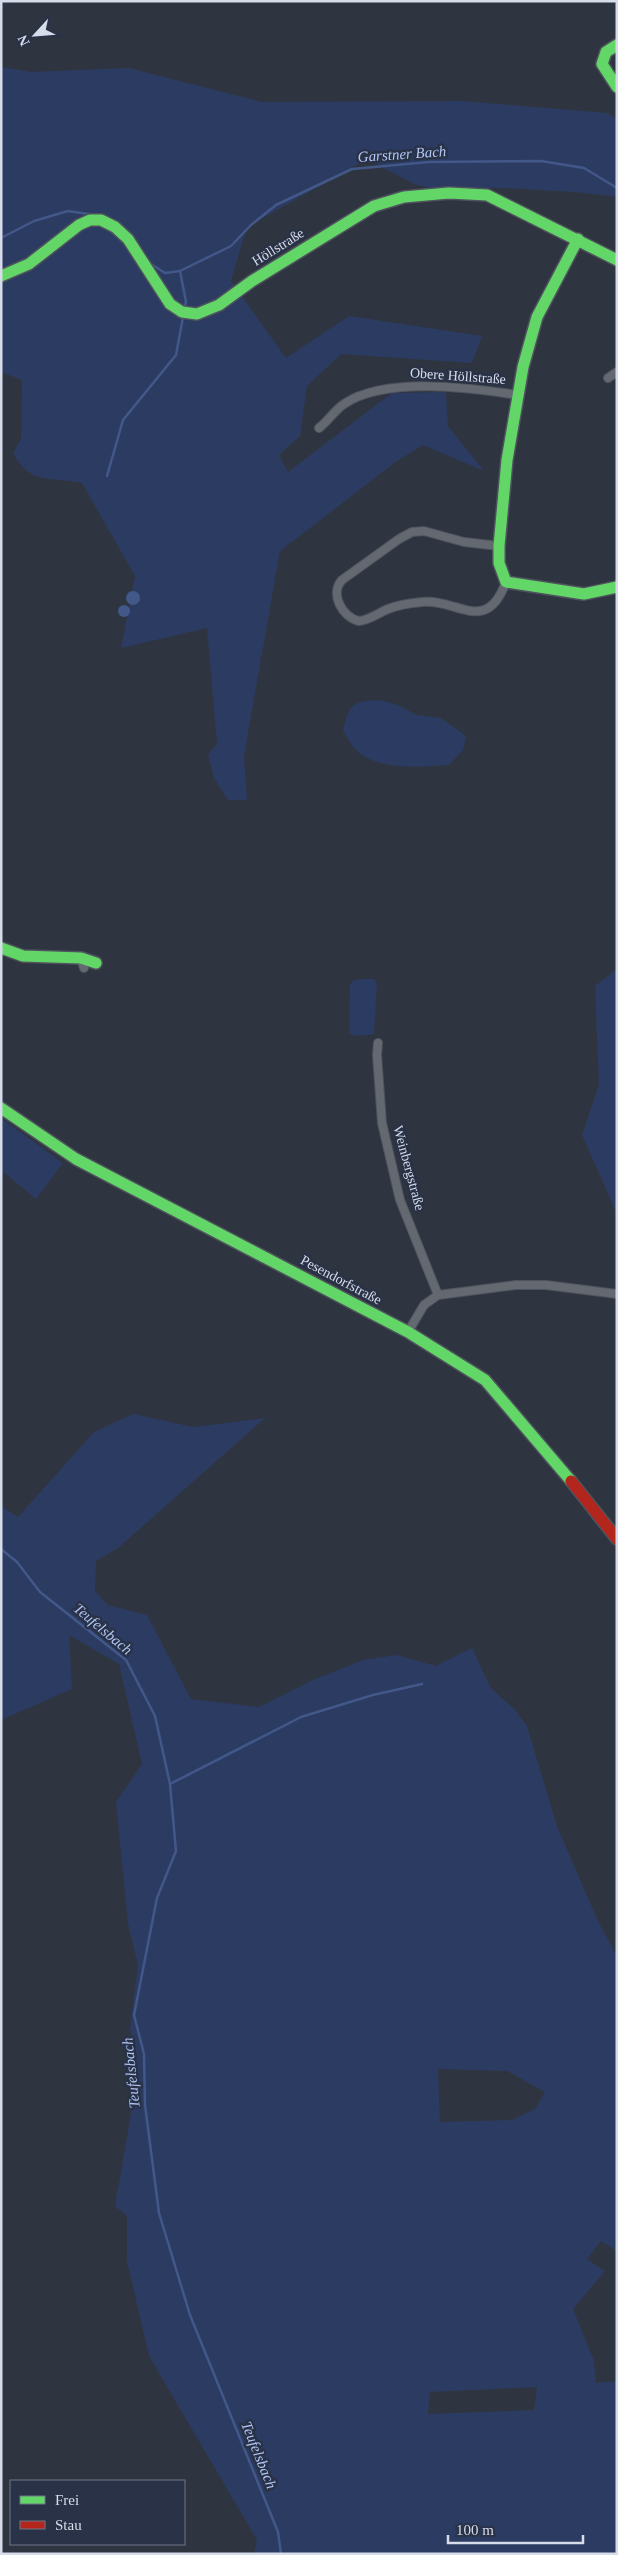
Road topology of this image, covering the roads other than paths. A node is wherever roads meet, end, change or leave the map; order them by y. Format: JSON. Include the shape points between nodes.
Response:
{"nodes":[{"id":1,"x":617,"y":44,"type":"edge"},
{"id":2,"x":617,"y":86,"type":"edge"},
{"id":3,"x":578,"y":239,"type":"junction"},
{"id":4,"x":617,"y":260,"type":"edge"},
{"id":5,"x":1,"y":276,"type":"edge"},
{"id":6,"x":617,"y":372,"type":"edge"},
{"id":7,"x":608,"y":378,"type":"dead end"},
{"id":8,"x":518,"y":395,"type":"junction"},
{"id":9,"x":319,"y":428,"type":"dead end"},
{"id":10,"x":499,"y":546,"type":"junction"},
{"id":11,"x":506,"y":582,"type":"junction"},
{"id":12,"x":617,"y":587,"type":"edge"},
{"id":13,"x":1,"y":948,"type":"edge"},
{"id":14,"x":96,"y":963,"type":"dead end"},
{"id":15,"x":378,"y":1043,"type":"dead end"},
{"id":16,"x":1,"y":1108,"type":"edge"},
{"id":17,"x":438,"y":1294,"type":"junction"},
{"id":18,"x":617,"y":1294,"type":"edge"},
{"id":19,"x":408,"y":1332,"type":"junction"},
{"id":20,"x":617,"y":1539,"type":"edge"}],
"edges":[{"from":1,"to":2,"type":"street","via":[[606,52],[602,64]]},
{"from":3,"to":4,"type":"street","name":"Höllstraße"},
{"from":3,"to":5,"type":"street","name":"Höllstraße","via":[[487,195],[420,194],[371,208],[212,308],[196,314],[183,313],[171,306],[127,239],[101,220],[83,223],[31,264]]},
{"from":3,"to":8,"type":"street","name":"Obere Höllstraße","via":[[537,317]]},
{"from":6,"to":7,"type":"street"},
{"from":8,"to":9,"type":"street","name":"Obere Höllstraße","via":[[421,386],[390,389],[344,404]]},
{"from":8,"to":10,"type":"street","name":"Obere Höllstraße","via":[[507,460]]},
{"from":10,"to":11,"type":"street","name":"Obere Höllstraße","via":[[499,563]]},
{"from":10,"to":11,"type":"street","via":[[464,542],[424,531],[412,532],[342,580],[336,595],[346,614],[359,621],[389,609],[425,602],[473,612],[483,610],[494,602]]},
{"from":11,"to":12,"type":"street","via":[[584,594]]},
{"from":13,"to":14,"type":"street","via":[[23,956]]},
{"from":15,"to":17,"type":"street","name":"Weinbergstraße","via":[[376,1055],[382,1123],[395,1181]]},
{"from":16,"to":19,"type":"street","name":"Pesendorfstraße","via":[[76,1159]]},
{"from":17,"to":18,"type":"street","via":[[516,1285],[546,1285]]},
{"from":17,"to":19,"type":"street","via":[[424,1305]]},
{"from":19,"to":20,"type":"street","name":"Pesendorfstraße","via":[[485,1380]]}]}
